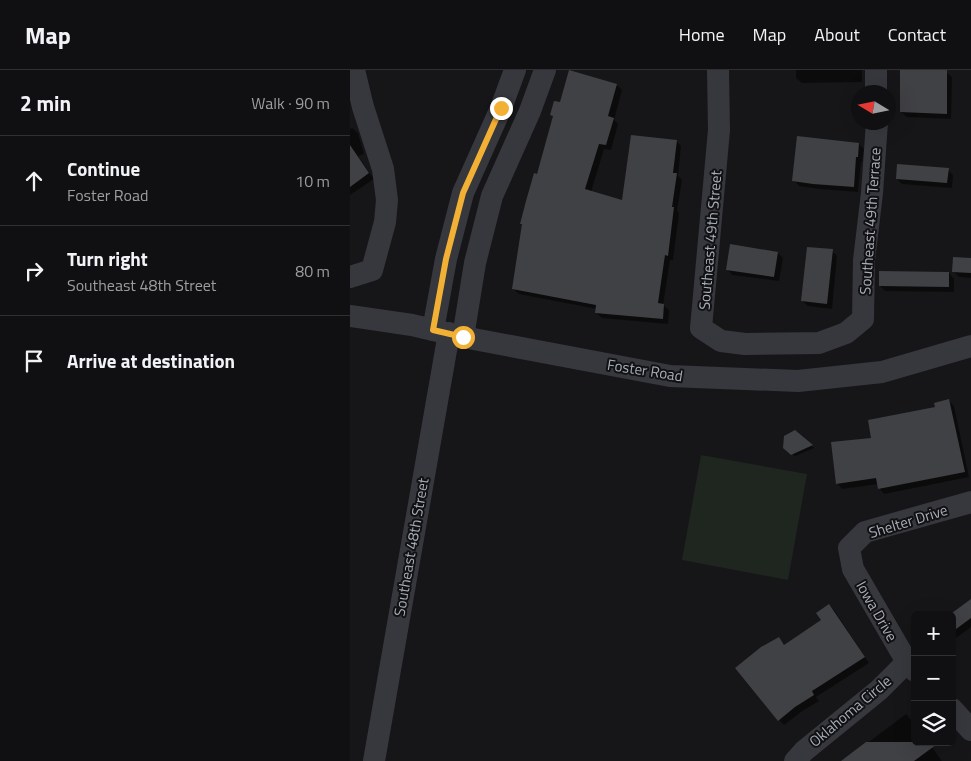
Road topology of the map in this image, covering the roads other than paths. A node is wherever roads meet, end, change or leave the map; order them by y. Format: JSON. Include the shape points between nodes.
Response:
{"nodes":[{"id":1,"x":354,"y":70,"type":"edge"},
{"id":2,"x":515,"y":70,"type":"edge"},
{"id":3,"x":545,"y":70,"type":"edge"},
{"id":4,"x":718,"y":70,"type":"edge"},
{"id":5,"x":876,"y":70,"type":"edge"},
{"id":6,"x":876,"y":85,"type":"edge"},
{"id":7,"x":876,"y":130,"type":"edge"},
{"id":8,"x":350,"y":277,"type":"edge"},
{"id":9,"x":350,"y":316,"type":"edge"},
{"id":10,"x":863,"y":319,"type":"joint"},
{"id":11,"x":448,"y":333,"type":"junction"},
{"id":12,"x":971,"y":346,"type":"edge"},
{"id":13,"x":971,"y":502,"type":"edge"},
{"id":14,"x":849,"y":548,"type":"joint"},
{"id":15,"x":911,"y":667,"type":"edge"},
{"id":16,"x":956,"y":714,"type":"edge"},
{"id":17,"x":971,"y":730,"type":"edge"},
{"id":18,"x":374,"y":761,"type":"edge"},
{"id":19,"x":795,"y":761,"type":"edge"}],
"edges":[{"from":1,"to":8,"type":"street","via":[[383,169],[387,200],[385,222],[372,270]]},
{"from":2,"to":11,"type":"street","name":"Southeast 48th Street","via":[[463,193],[446,259]]},
{"from":3,"to":11,"type":"street","name":"Southeast 48th Street","via":[[492,196],[475,263]]},
{"from":4,"to":10,"type":"street","name":"Southeast 49th Street","via":[[719,130],[701,328],[721,341],[745,344],[819,342],[846,333]]},
{"from":5,"to":6,"type":"street"},
{"from":7,"to":10,"type":"street","name":"Southeast 49th Terrace","via":[[864,260]]},
{"from":9,"to":11,"type":"street","name":"Foster Road"},
{"from":11,"to":12,"type":"street","name":"Foster Road","via":[[670,376],[798,380],[882,372]]},
{"from":11,"to":18,"type":"street","name":"Southeast 48th Street"},
{"from":13,"to":14,"type":"street","name":"Shelter Drive","via":[[865,532]]},
{"from":14,"to":15,"type":"street","name":"Iowa Drive","via":[[853,569]]},
{"from":15,"to":19,"type":"street","name":"Oklahoma Circle"},
{"from":16,"to":17,"type":"street"}]}
